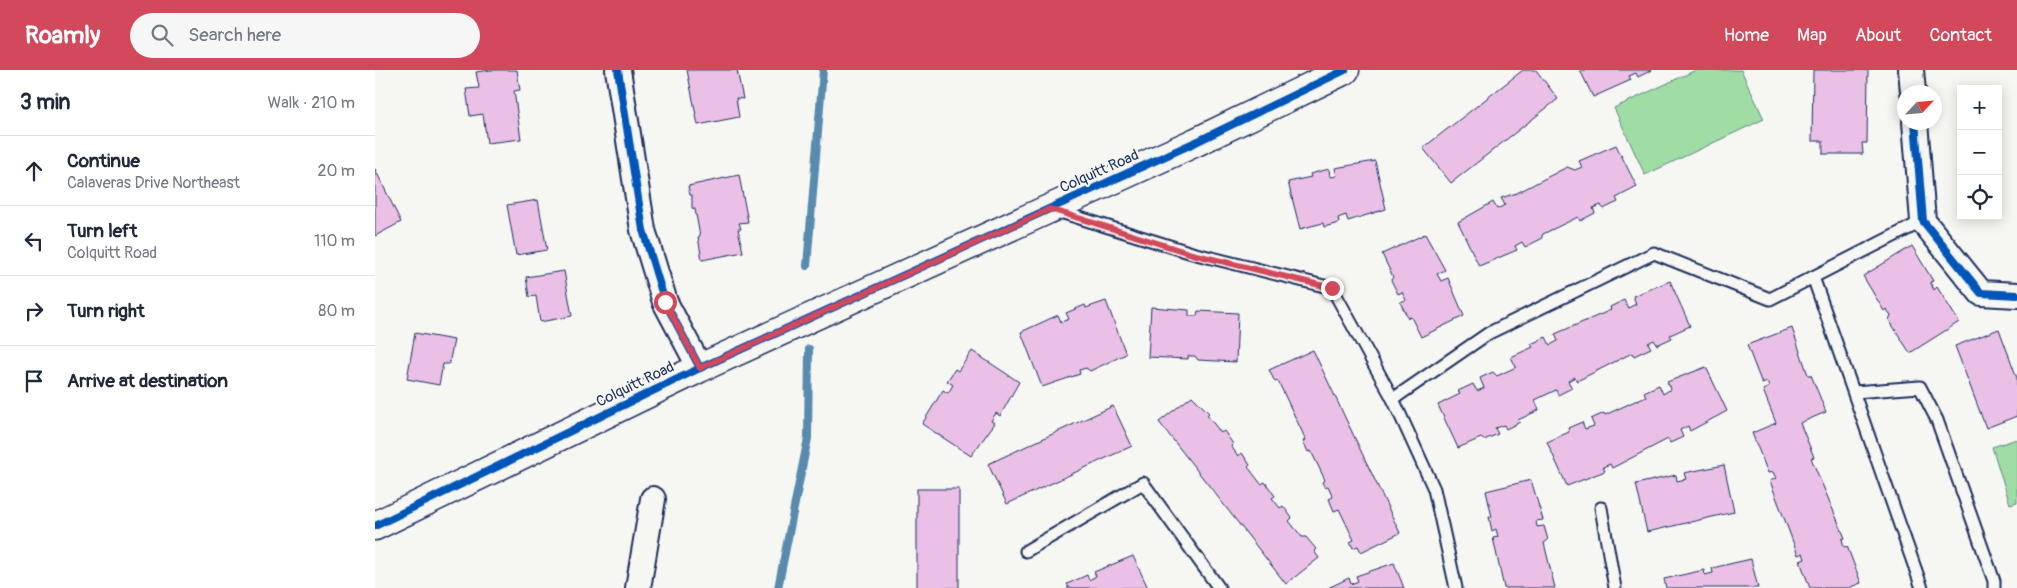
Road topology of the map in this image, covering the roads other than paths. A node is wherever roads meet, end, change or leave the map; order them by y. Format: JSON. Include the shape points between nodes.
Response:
{"nodes":[{"id":1,"x":618,"y":70,"type":"edge"},
{"id":2,"x":1345,"y":70,"type":"edge"},
{"id":3,"x":1911,"y":70,"type":"edge"},
{"id":4,"x":1912,"y":85,"type":"edge"},
{"id":5,"x":1916,"y":130,"type":"edge"},
{"id":6,"x":1050,"y":209,"type":"junction"},
{"id":7,"x":1923,"y":221,"type":"junction"},
{"id":8,"x":1813,"y":277,"type":"junction"},
{"id":9,"x":2017,"y":295,"type":"edge"},
{"id":10,"x":700,"y":368,"type":"junction"},
{"id":11,"x":1854,"y":392,"type":"junction"},
{"id":12,"x":1393,"y":399,"type":"junction"},
{"id":13,"x":653,"y":499,"type":"dead end"},
{"id":14,"x":1601,"y":508,"type":"dead end"},
{"id":15,"x":375,"y":526,"type":"edge"},
{"id":16,"x":1026,"y":551,"type":"dead end"},
{"id":17,"x":638,"y":588,"type":"edge"},
{"id":18,"x":1219,"y":588,"type":"edge"},
{"id":19,"x":1456,"y":588,"type":"edge"},
{"id":20,"x":1615,"y":588,"type":"edge"},
{"id":21,"x":1923,"y":588,"type":"edge"},
{"id":22,"x":1994,"y":588,"type":"edge"}],
"edges":[{"from":1,"to":10,"type":"street","via":[[643,230],[665,302]]},
{"from":2,"to":6,"type":"street","name":"Colquitt Road"},
{"from":3,"to":4,"type":"street"},
{"from":5,"to":7,"type":"street"},
{"from":6,"to":10,"type":"street","name":"Colquitt Road"},
{"from":6,"to":12,"type":"lane","via":[[1192,254],[1332,288]]},
{"from":7,"to":8,"type":"lane"},
{"from":7,"to":9,"type":"street","via":[[1981,293]]},
{"from":8,"to":11,"type":"lane"},
{"from":8,"to":12,"type":"lane","via":[[1769,299],[1654,253],[1489,333]]},
{"from":10,"to":15,"type":"street","name":"Colquitt Road"},
{"from":11,"to":21,"type":"lane"},
{"from":11,"to":22,"type":"lane","via":[[1920,387],[1937,420]]},
{"from":12,"to":19,"type":"lane","via":[[1434,489]]},
{"from":13,"to":17,"type":"street"},
{"from":14,"to":20,"type":"lane"},
{"from":16,"to":18,"type":"lane","via":[[1143,483]]}]}
